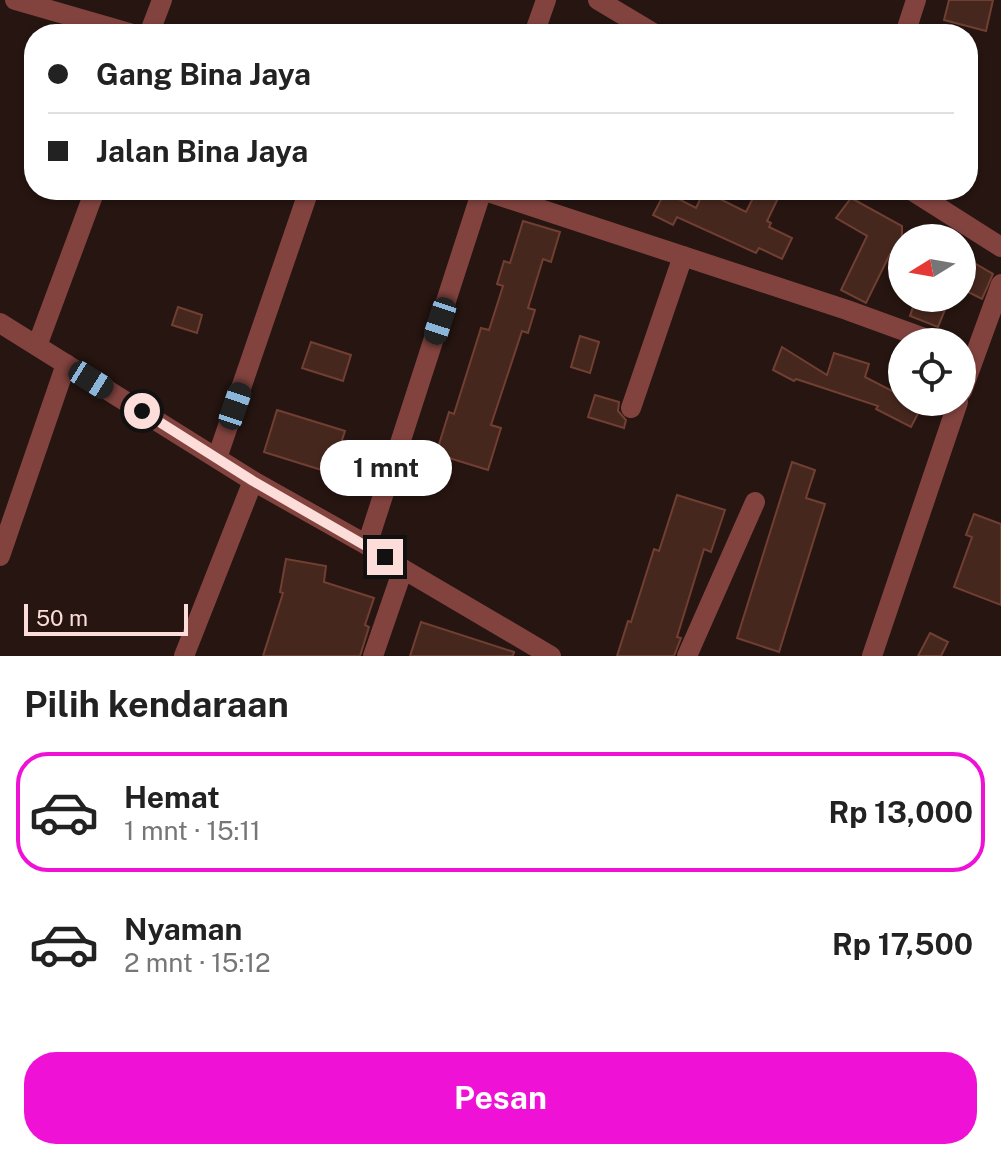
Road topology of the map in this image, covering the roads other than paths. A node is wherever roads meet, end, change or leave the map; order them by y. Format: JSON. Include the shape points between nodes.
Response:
{"nodes":[{"id":1,"x":15,"y":0,"type":"edge"},
{"id":2,"x":162,"y":0,"type":"edge"},
{"id":3,"x":546,"y":0,"type":"edge"},
{"id":4,"x":598,"y":0,"type":"edge"},
{"id":5,"x":916,"y":0,"type":"edge"},
{"id":6,"x":98,"y":24,"type":"edge"},
{"id":7,"x":153,"y":24,"type":"edge"},
{"id":8,"x":538,"y":24,"type":"edge"},
{"id":9,"x":638,"y":24,"type":"edge"},
{"id":10,"x":908,"y":24,"type":"edge"},
{"id":11,"x":91,"y":200,"type":"edge"},
{"id":12,"x":306,"y":200,"type":"edge"},
{"id":13,"x":479,"y":200,"type":"edge"},
{"id":14,"x":512,"y":200,"type":"edge"},
{"id":15,"x":927,"y":200,"type":"edge"},
{"id":16,"x":1001,"y":247,"type":"edge"},
{"id":17,"x":683,"y":256,"type":"junction"},
{"id":18,"x":1001,"y":284,"type":"edge"},
{"id":19,"x":0,"y":323,"type":"edge"},
{"id":20,"x":896,"y":328,"type":"edge"},
{"id":21,"x":976,"y":337,"type":"edge"},
{"id":22,"x":37,"y":346,"type":"junction"},
{"id":23,"x":66,"y":364,"type":"junction"},
{"id":24,"x":631,"y":408,"type":"dead end"},
{"id":25,"x":953,"y":416,"type":"edge"},
{"id":26,"x":217,"y":458,"type":"junction"},
{"id":27,"x":253,"y":481,"type":"junction"},
{"id":28,"x":755,"y":502,"type":"dead end"},
{"id":29,"x":2,"y":545,"type":"edge"},
{"id":30,"x":367,"y":545,"type":"junction"},
{"id":31,"x":403,"y":569,"type":"junction"},
{"id":32,"x":184,"y":656,"type":"edge"},
{"id":33,"x":373,"y":656,"type":"edge"},
{"id":34,"x":551,"y":656,"type":"edge"},
{"id":35,"x":687,"y":656,"type":"edge"},
{"id":36,"x":872,"y":656,"type":"edge"}],
"edges":[{"from":1,"to":6,"type":"street"},
{"from":2,"to":7,"type":"street"},
{"from":3,"to":8,"type":"street"},
{"from":4,"to":9,"type":"street"},
{"from":5,"to":10,"type":"street"},
{"from":11,"to":22,"type":"street"},
{"from":12,"to":26,"type":"street"},
{"from":13,"to":30,"type":"street"},
{"from":14,"to":17,"type":"street"},
{"from":15,"to":16,"type":"street"},
{"from":17,"to":20,"type":"street"},
{"from":17,"to":24,"type":"street"},
{"from":18,"to":21,"type":"street"},
{"from":19,"to":22,"type":"street"},
{"from":22,"to":23,"type":"street"},
{"from":23,"to":26,"type":"street"},
{"from":23,"to":29,"type":"street"},
{"from":25,"to":36,"type":"street"},
{"from":26,"to":27,"type":"street"},
{"from":27,"to":30,"type":"street"},
{"from":27,"to":32,"type":"street"},
{"from":28,"to":35,"type":"street"},
{"from":30,"to":31,"type":"street"},
{"from":31,"to":33,"type":"street"},
{"from":31,"to":34,"type":"street"}]}
